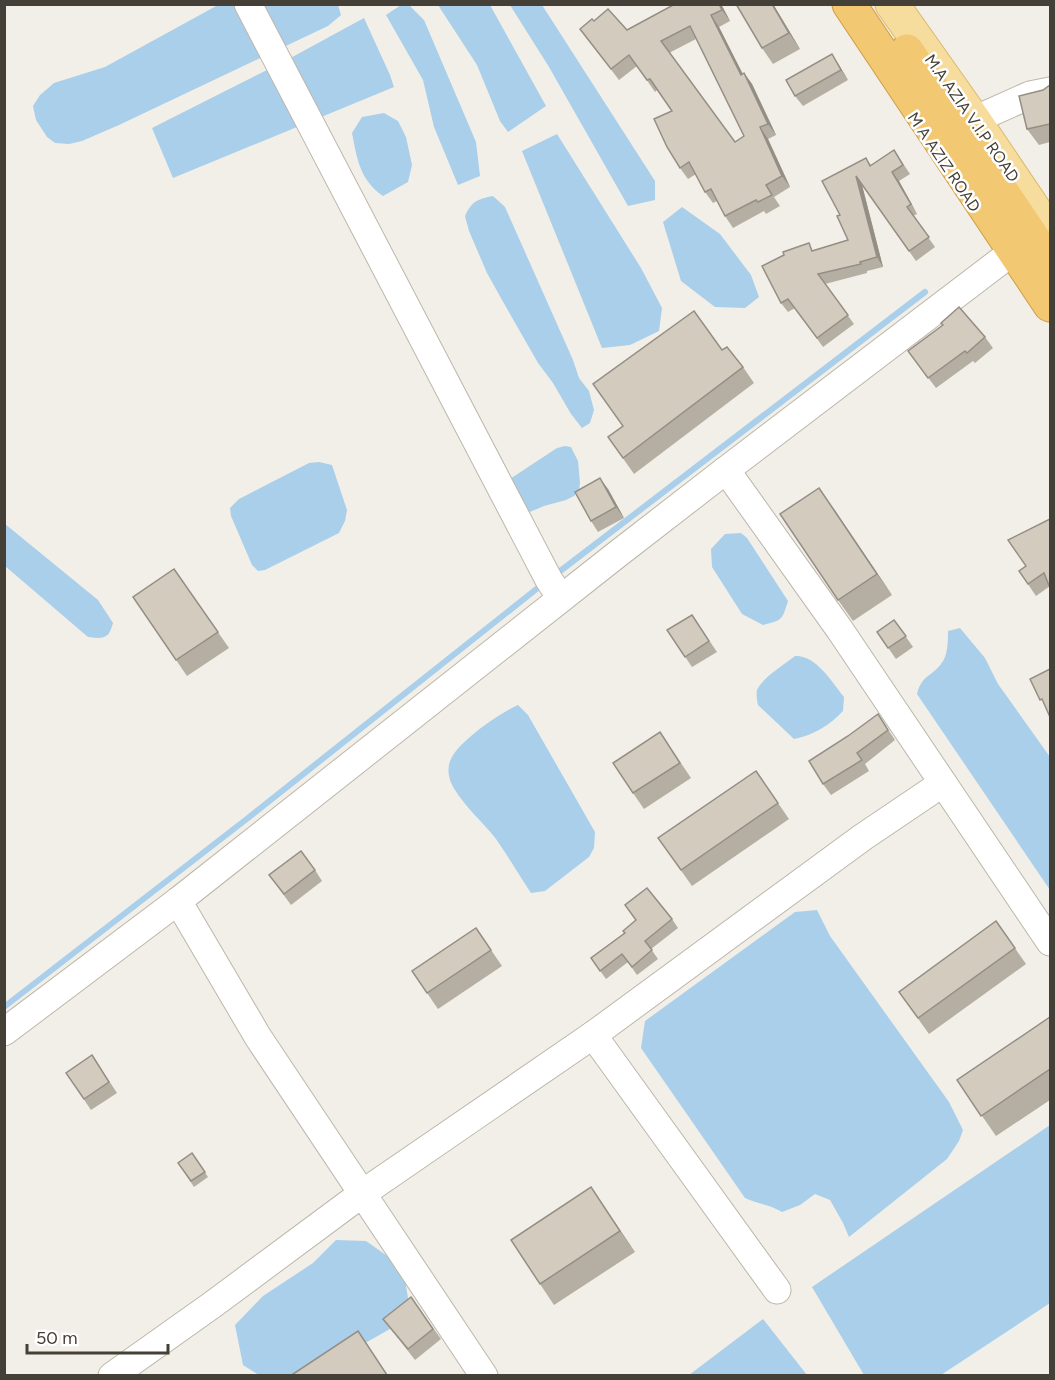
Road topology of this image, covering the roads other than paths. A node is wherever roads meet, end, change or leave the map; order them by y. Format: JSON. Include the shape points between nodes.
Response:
{"nodes":[{"id":1,"x":248,"y":4,"type":"edge"},
{"id":2,"x":837,"y":4,"type":"edge"},
{"id":3,"x":849,"y":4,"type":"edge"},
{"id":4,"x":876,"y":4,"type":"edge"},
{"id":5,"x":892,"y":4,"type":"edge"},
{"id":6,"x":1050,"y":91,"type":"edge"},
{"id":7,"x":974,"y":120,"type":"junction"},
{"id":8,"x":1050,"y":233,"type":"edge"},
{"id":9,"x":1007,"y":256,"type":"junction"},
{"id":10,"x":1050,"y":263,"type":"edge"},
{"id":11,"x":1050,"y":305,"type":"edge"},
{"id":12,"x":1050,"y":321,"type":"edge"},
{"id":13,"x":726,"y":470,"type":"junction"},
{"id":14,"x":561,"y":598,"type":"junction"},
{"id":15,"x":943,"y":783,"type":"junction"},
{"id":16,"x":178,"y":901,"type":"junction"},
{"id":17,"x":1050,"y":942,"type":"edge"},
{"id":18,"x":4,"y":1032,"type":"edge"},
{"id":19,"x":593,"y":1035,"type":"junction"},
{"id":20,"x":363,"y":1192,"type":"junction"},
{"id":21,"x":777,"y":1290,"type":"dead end"},
{"id":22,"x":112,"y":1376,"type":"edge"},
{"id":23,"x":484,"y":1376,"type":"edge"}],
"edges":[{"from":1,"to":14,"type":"street"},
{"from":2,"to":9,"type":"main road","name":"M A AZIZ ROAD"},
{"from":3,"to":11,"type":"highway"},
{"from":4,"to":10,"type":"highway"},
{"from":5,"to":7,"type":"main road","name":"M.A AZIA V.I.P ROAD"},
{"from":6,"to":7,"type":"street","via":[[1030,95]]},
{"from":7,"to":8,"type":"main road","name":"M.A AZIA V.I.P ROAD"},
{"from":9,"to":12,"type":"main road","name":"M A AZIZ ROAD"},
{"from":9,"to":13,"type":"street"},
{"from":13,"to":14,"type":"street"},
{"from":13,"to":15,"type":"street"},
{"from":14,"to":16,"type":"street"},
{"from":15,"to":17,"type":"street"},
{"from":15,"to":19,"type":"street"},
{"from":16,"to":18,"type":"street"},
{"from":16,"to":20,"type":"street","via":[[258,1037]]},
{"from":19,"to":20,"type":"street"},
{"from":19,"to":21,"type":"street"},
{"from":20,"to":22,"type":"street"},
{"from":20,"to":23,"type":"street"}]}
